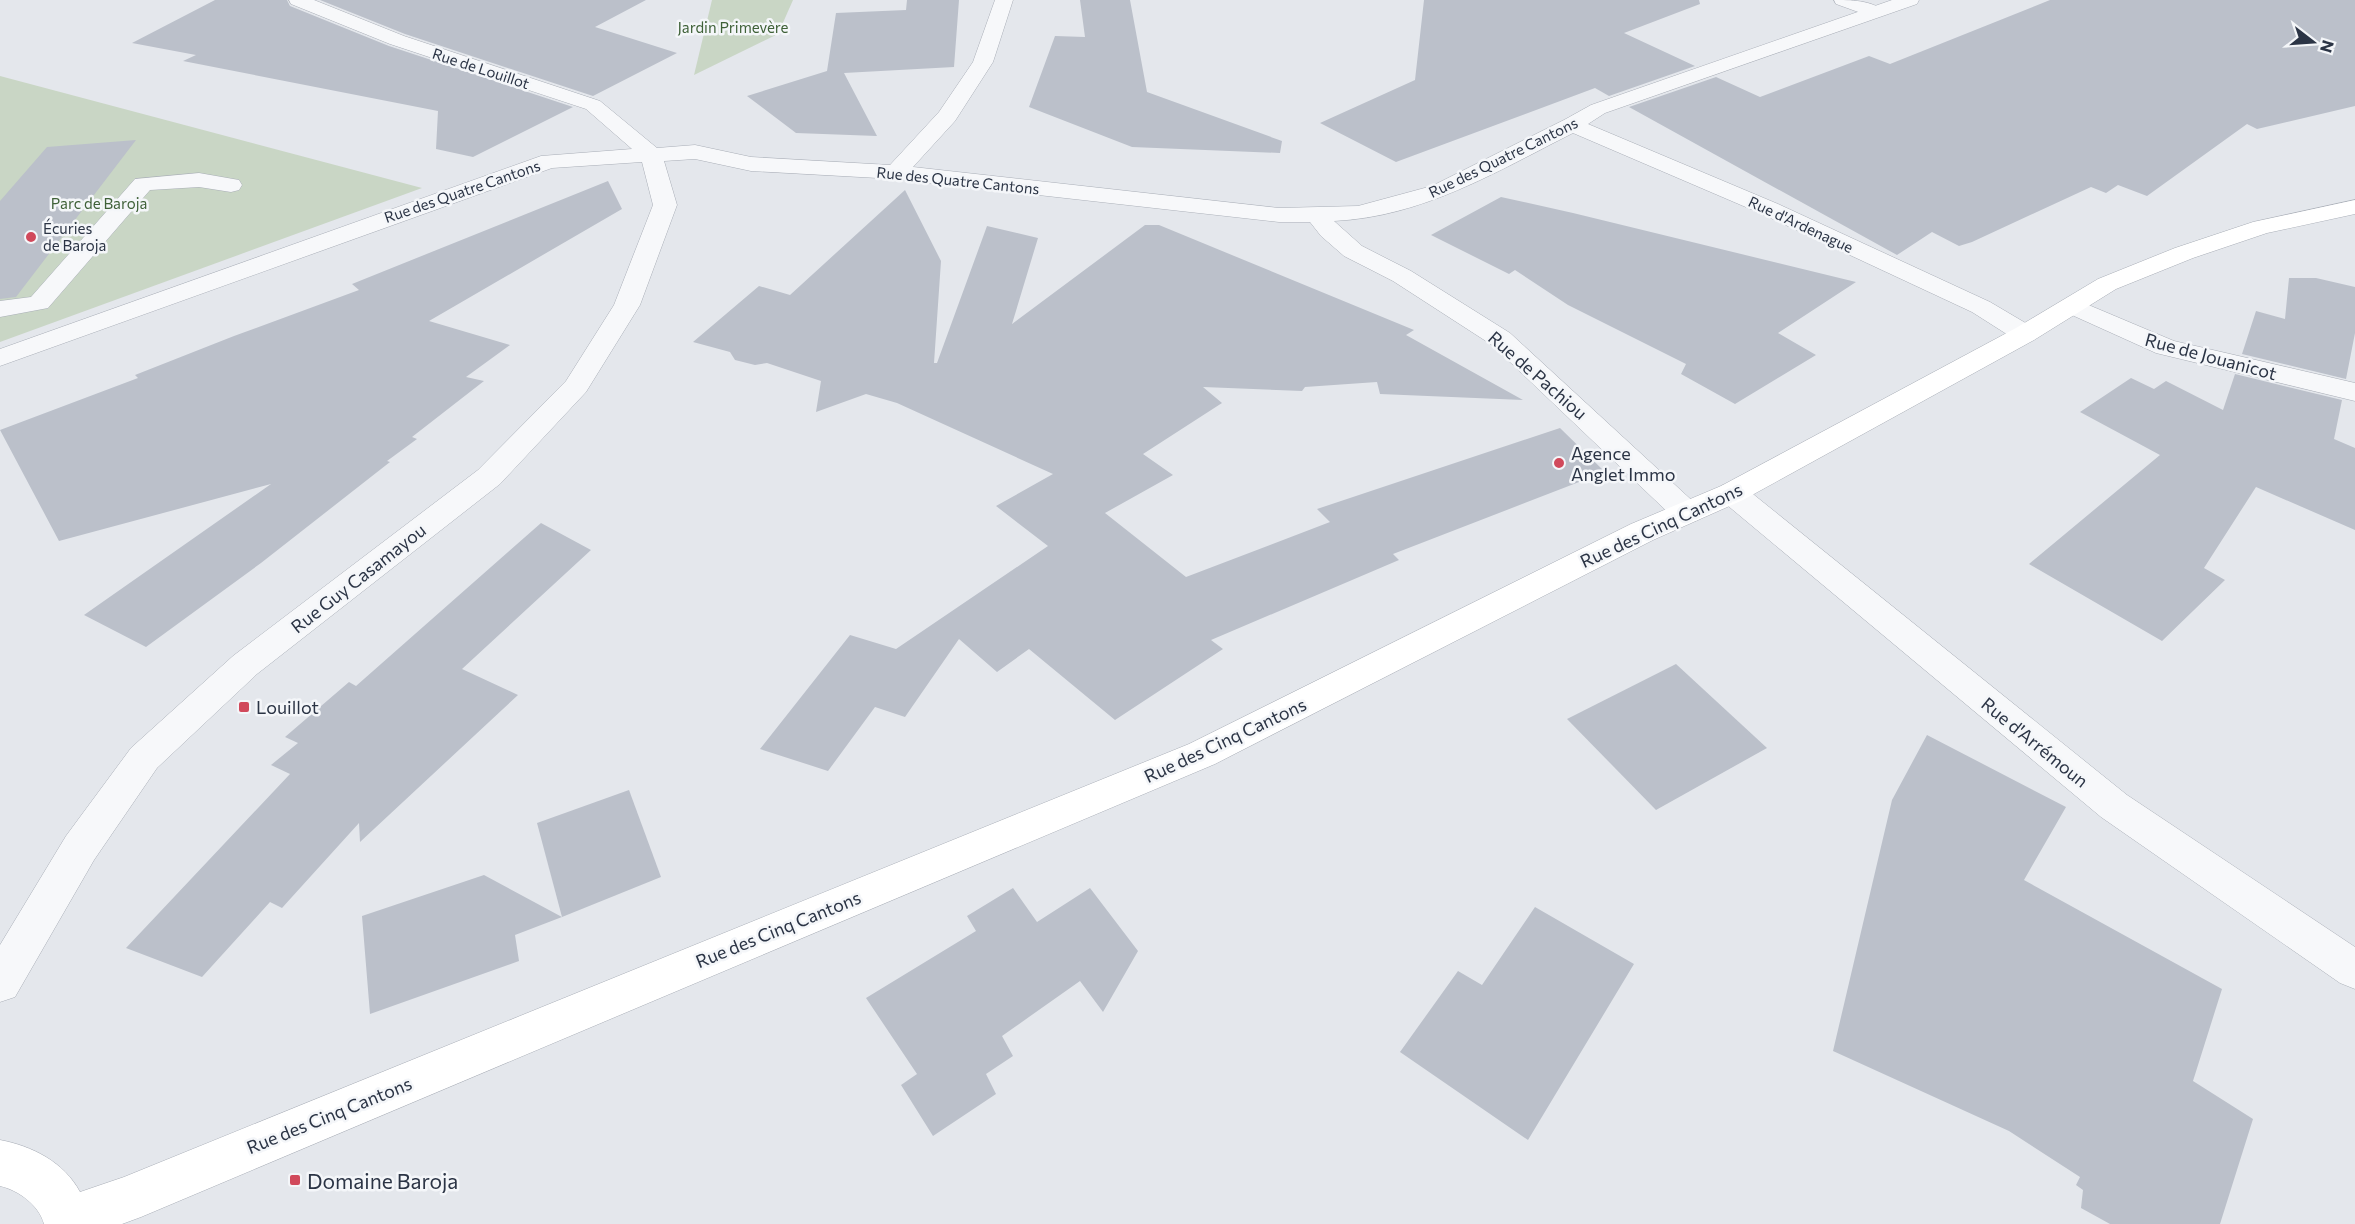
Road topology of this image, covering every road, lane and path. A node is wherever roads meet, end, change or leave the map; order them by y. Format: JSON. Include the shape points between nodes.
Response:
{"nodes":[{"id":1,"x":298,"y":0,"type":"edge"},
{"id":2,"x":1004,"y":0,"type":"edge"},
{"id":3,"x":1843,"y":0,"type":"edge"},
{"id":4,"x":1910,"y":0,"type":"edge"},
{"id":5,"x":1875,"y":12,"type":"junction"},
{"id":6,"x":1572,"y":125,"type":"junction"},
{"id":7,"x":651,"y":154,"type":"junction"},
{"id":8,"x":896,"y":172,"type":"junction"},
{"id":9,"x":231,"y":184,"type":"dead end"},
{"id":10,"x":2355,"y":207,"type":"edge"},
{"id":11,"x":1317,"y":215,"type":"junction"},
{"id":12,"x":2072,"y":306,"type":"junction"},
{"id":13,"x":0,"y":309,"type":"edge"},
{"id":14,"x":2025,"y":334,"type":"junction"},
{"id":15,"x":0,"y":358,"type":"edge"},
{"id":16,"x":2355,"y":392,"type":"edge"},
{"id":17,"x":1732,"y":493,"type":"junction"},
{"id":18,"x":1688,"y":513,"type":"junction"},
{"id":19,"x":2355,"y":970,"type":"edge"},
{"id":20,"x":0,"y":983,"type":"edge"},
{"id":21,"x":0,"y":1163,"type":"edge"},
{"id":22,"x":68,"y":1222,"type":"edge"}],
"edges":[{"from":1,"to":7,"type":"street","name":"Rue de Louillot","via":[[397,40],[593,105]]},
{"from":2,"to":8,"type":"street","via":[[982,62],[947,116]]},
{"from":3,"to":5,"type":"street"},
{"from":4,"to":5,"type":"street","name":"Rue des Quatre Cantons"},
{"from":5,"to":6,"type":"street","name":"Rue des Quatre Cantons","via":[[1598,109]]},
{"from":6,"to":11,"type":"street","name":"Rue des Quatre Cantons","via":[[1440,191],[1358,213]]},
{"from":6,"to":14,"type":"street","name":"Rue d'Ardenague","via":[[1770,209],[1981,307]]},
{"from":7,"to":8,"type":"street","name":"Rue des Quatre Cantons","via":[[695,152],[750,164]]},
{"from":7,"to":15,"type":"street","name":"Rue des Quatre Cantons","via":[[549,161],[512,172]]},
{"from":7,"to":20,"type":"street","name":"Rue Guy Casamayou","via":[[665,205],[627,305],[576,386],[489,477],[245,665],[144,758],[80,848]]},
{"from":8,"to":11,"type":"street","name":"Rue des Quatre Cantons","via":[[1278,215]]},
{"from":9,"to":13,"type":"street","via":[[199,180],[143,184],[39,303]]},
{"from":10,"to":12,"type":"street","name":"Rue des Cinq Cantons","via":[[2261,227],[2184,253],[2107,284]]},
{"from":11,"to":18,"type":"street","name":"Rue de Pachiou","via":[[1353,251],[1402,276],[1501,339]]},
{"from":12,"to":14,"type":"street","name":"Rue des Cinq Cantons"},
{"from":12,"to":16,"type":"street","name":"Rue de Jouanicot","via":[[2165,347]]},
{"from":14,"to":17,"type":"street","name":"Rue des Cinq Cantons"},
{"from":17,"to":18,"type":"street","name":"Rue des Cinq Cantons"},
{"from":17,"to":19,"type":"street","name":"Rue d'Arrémoun","via":[[2114,806]]},
{"from":18,"to":22,"type":"street","name":"Rue des Cinq Cantons","via":[[1641,532],[1202,754]]},
{"from":21,"to":22,"type":"street","via":[[13,1164],[48,1185]]}]}
